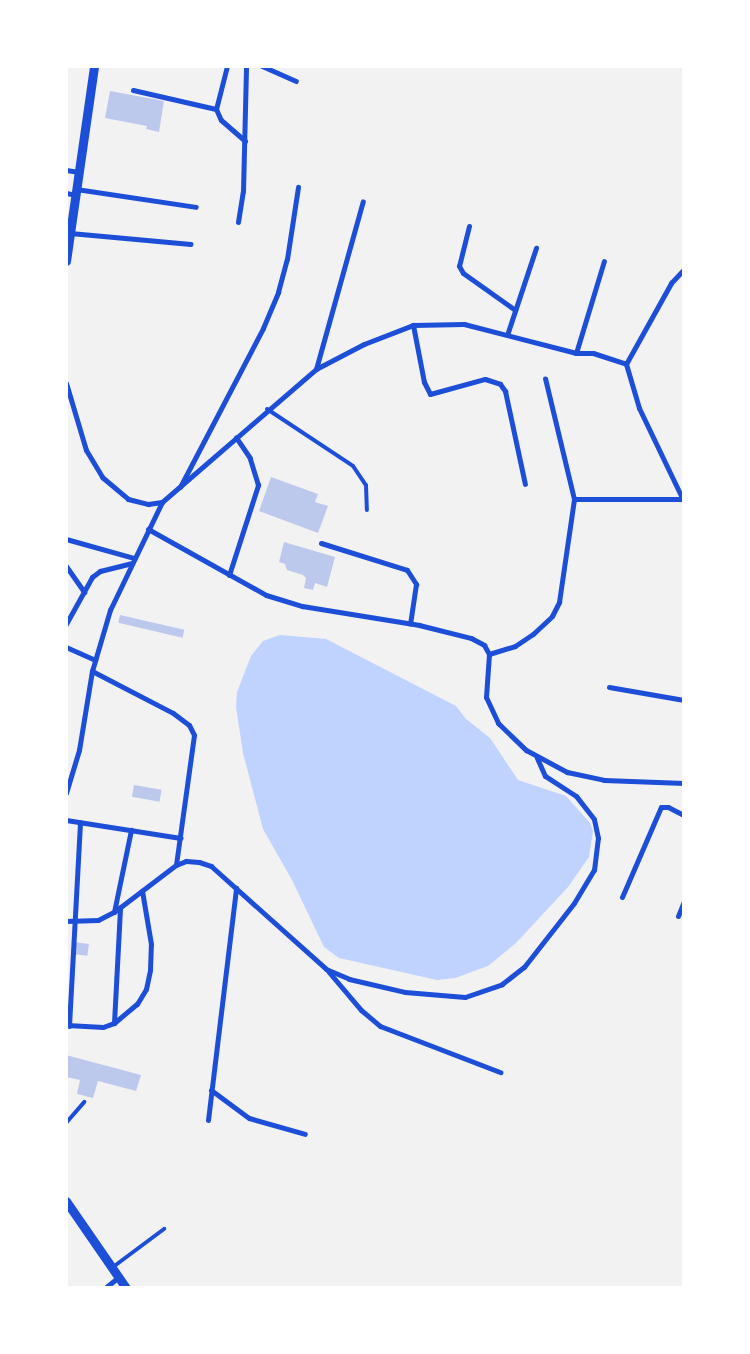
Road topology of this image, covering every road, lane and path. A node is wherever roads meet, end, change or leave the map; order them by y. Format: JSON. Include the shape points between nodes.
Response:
{"nodes":[{"id":1,"x":94,"y":66,"type":"edge"},
{"id":2,"x":227,"y":66,"type":"edge"},
{"id":3,"x":246,"y":66,"type":"edge"},
{"id":4,"x":262,"y":66,"type":"edge"},
{"id":5,"x":296,"y":81,"type":"dead end"},
{"id":6,"x":133,"y":90,"type":"dead end"},
{"id":7,"x":216,"y":109,"type":"junction"},
{"id":8,"x":245,"y":141,"type":"junction"},
{"id":9,"x":66,"y":170,"type":"edge"},
{"id":10,"x":79,"y":172,"type":"junction"},
{"id":11,"x":298,"y":187,"type":"dead end"},
{"id":12,"x":73,"y":192,"type":"edge"},
{"id":13,"x":363,"y":201,"type":"dead end"},
{"id":14,"x":196,"y":207,"type":"dead end"},
{"id":15,"x":238,"y":222,"type":"dead end"},
{"id":16,"x":469,"y":226,"type":"dead end"},
{"id":17,"x":70,"y":233,"type":"junction"},
{"id":18,"x":191,"y":244,"type":"dead end"},
{"id":19,"x":536,"y":248,"type":"dead end"},
{"id":20,"x":604,"y":260,"type":"dead end"},
{"id":21,"x":66,"y":261,"type":"edge"},
{"id":22,"x":684,"y":268,"type":"edge"},
{"id":23,"x":515,"y":310,"type":"junction"},
{"id":24,"x":413,"y":325,"type":"junction"},
{"id":25,"x":507,"y":335,"type":"junction"},
{"id":26,"x":576,"y":353,"type":"junction"},
{"id":27,"x":626,"y":364,"type":"junction"},
{"id":28,"x":316,"y":369,"type":"junction"},
{"id":29,"x":545,"y":378,"type":"dead end"},
{"id":30,"x":66,"y":383,"type":"edge"},
{"id":31,"x":267,"y":409,"type":"junction"},
{"id":32,"x":236,"y":437,"type":"junction"},
{"id":33,"x":525,"y":484,"type":"dead end"},
{"id":34,"x":178,"y":490,"type":"junction"},
{"id":35,"x":574,"y":499,"type":"junction"},
{"id":36,"x":683,"y":501,"type":"edge"},
{"id":37,"x":162,"y":502,"type":"junction"},
{"id":38,"x":367,"y":510,"type":"dead end"},
{"id":39,"x":148,"y":529,"type":"junction"},
{"id":40,"x":66,"y":540,"type":"edge"},
{"id":41,"x":321,"y":544,"type":"dead end"},
{"id":42,"x":133,"y":561,"type":"junction"},
{"id":43,"x":66,"y":566,"type":"edge"},
{"id":44,"x":229,"y":575,"type":"junction"},
{"id":45,"x":84,"y":592,"type":"junction"},
{"id":46,"x":66,"y":624,"type":"edge"},
{"id":47,"x":410,"y":624,"type":"junction"},
{"id":48,"x":66,"y":647,"type":"edge"},
{"id":49,"x":489,"y":654,"type":"junction"},
{"id":50,"x":95,"y":660,"type":"junction"},
{"id":51,"x":92,"y":671,"type":"junction"},
{"id":52,"x":609,"y":687,"type":"dead end"},
{"id":53,"x":684,"y":700,"type":"edge"},
{"id":54,"x":537,"y":758,"type":"junction"},
{"id":55,"x":684,"y":783,"type":"edge"},
{"id":56,"x":66,"y":793,"type":"edge"},
{"id":57,"x":684,"y":815,"type":"edge"},
{"id":58,"x":66,"y":820,"type":"edge"},
{"id":59,"x":80,"y":822,"type":"junction"},
{"id":60,"x":131,"y":830,"type":"junction"},
{"id":61,"x":180,"y":838,"type":"junction"},
{"id":62,"x":176,"y":865,"type":"junction"},
{"id":63,"x":236,"y":888,"type":"junction"},
{"id":64,"x":142,"y":891,"type":"junction"},
{"id":65,"x":622,"y":897,"type":"dead end"},
{"id":66,"x":684,"y":901,"type":"edge"},
{"id":67,"x":120,"y":907,"type":"junction"},
{"id":68,"x":114,"y":912,"type":"junction"},
{"id":69,"x":678,"y":916,"type":"dead end"},
{"id":70,"x":66,"y":921,"type":"edge"},
{"id":71,"x":73,"y":922,"type":"junction"},
{"id":72,"x":326,"y":969,"type":"junction"},
{"id":73,"x":114,"y":1023,"type":"junction"},
{"id":74,"x":68,"y":1025,"type":"edge"},
{"id":75,"x":500,"y":1072,"type":"dead end"},
{"id":76,"x":211,"y":1090,"type":"junction"},
{"id":77,"x":84,"y":1102,"type":"dead end"},
{"id":78,"x":208,"y":1120,"type":"dead end"},
{"id":79,"x":66,"y":1123,"type":"edge"},
{"id":80,"x":305,"y":1134,"type":"dead end"},
{"id":81,"x":66,"y":1202,"type":"edge"},
{"id":82,"x":164,"y":1229,"type":"dead end"},
{"id":83,"x":113,"y":1266,"type":"junction"},
{"id":84,"x":120,"y":1276,"type":"junction"},
{"id":85,"x":105,"y":1288,"type":"edge"},
{"id":86,"x":126,"y":1288,"type":"edge"}],
"edges":[{"from":1,"to":10,"type":"street"},
{"from":2,"to":7,"type":"street"},
{"from":3,"to":8,"type":"street"},
{"from":4,"to":5,"type":"street"},
{"from":6,"to":7,"type":"street"},
{"from":7,"to":8,"type":"street","via":[[221,120]]},
{"from":8,"to":15,"type":"street"},
{"from":9,"to":10,"type":"street"},
{"from":10,"to":12,"type":"street"},
{"from":11,"to":34,"type":"street","via":[[287,260],[278,292],[263,328]]},
{"from":12,"to":14,"type":"street"},
{"from":12,"to":17,"type":"street"},
{"from":13,"to":28,"type":"street"},
{"from":16,"to":23,"type":"street","via":[[459,266],[463,273]]},
{"from":17,"to":18,"type":"street"},
{"from":17,"to":21,"type":"street"},
{"from":19,"to":23,"type":"street"},
{"from":20,"to":26,"type":"street"},
{"from":22,"to":27,"type":"street","via":[[671,283]]},
{"from":23,"to":25,"type":"street"},
{"from":24,"to":25,"type":"street","via":[[464,324]]},
{"from":24,"to":28,"type":"street","via":[[364,344]]},
{"from":24,"to":33,"type":"street","via":[[424,382],[430,394],[485,379],[500,384],[506,391]]},
{"from":25,"to":26,"type":"street"},
{"from":26,"to":27,"type":"street","via":[[593,353]]},
{"from":27,"to":36,"type":"street","via":[[639,408]]},
{"from":28,"to":31,"type":"street"},
{"from":29,"to":35,"type":"street"},
{"from":30,"to":37,"type":"street","via":[[86,450],[102,477],[128,499],[148,504]]},
{"from":31,"to":32,"type":"street"},
{"from":31,"to":38,"type":"lane","via":[[353,466],[366,485]]},
{"from":32,"to":34,"type":"street"},
{"from":32,"to":44,"type":"street","via":[[250,458],[258,485]]},
{"from":34,"to":37,"type":"street"},
{"from":35,"to":36,"type":"street"},
{"from":35,"to":49,"type":"street","via":[[559,602],[552,616],[544,626],[515,646]]},
{"from":37,"to":39,"type":"street"},
{"from":39,"to":42,"type":"street"},
{"from":39,"to":44,"type":"street"},
{"from":40,"to":42,"type":"street"},
{"from":41,"to":47,"type":"street","via":[[407,570],[416,584]]},
{"from":42,"to":45,"type":"street","via":[[100,571],[92,577]]},
{"from":42,"to":50,"type":"street","via":[[110,610]]},
{"from":43,"to":45,"type":"street"},
{"from":44,"to":47,"type":"street","via":[[266,595],[302,606]]},
{"from":45,"to":46,"type":"street"},
{"from":47,"to":49,"type":"street","via":[[471,638],[484,645]]},
{"from":48,"to":50,"type":"street"},
{"from":49,"to":54,"type":"street","via":[[486,697],[491,709],[510,737]]},
{"from":50,"to":51,"type":"street"},
{"from":51,"to":56,"type":"street","via":[[79,750]]},
{"from":51,"to":61,"type":"street","via":[[173,713],[189,725],[195,745]]},
{"from":52,"to":53,"type":"street"},
{"from":54,"to":55,"type":"street","via":[[567,772],[604,780]]},
{"from":54,"to":72,"type":"street","via":[[545,776],[576,796],[590,810],[598,838],[592,876],[524,967],[502,984],[475,994],[436,997],[362,982]]},
{"from":57,"to":65,"type":"street","via":[[661,807]]},
{"from":58,"to":59,"type":"street"},
{"from":59,"to":60,"type":"street"},
{"from":59,"to":71,"type":"street"},
{"from":60,"to":61,"type":"street"},
{"from":60,"to":68,"type":"street"},
{"from":61,"to":62,"type":"street"},
{"from":62,"to":63,"type":"street","via":[[186,861],[211,866]]},
{"from":62,"to":64,"type":"street"},
{"from":63,"to":72,"type":"street"},
{"from":63,"to":76,"type":"street"},
{"from":64,"to":67,"type":"street"},
{"from":64,"to":73,"type":"street","via":[[151,944],[146,989],[137,1004]]},
{"from":66,"to":69,"type":"street"},
{"from":67,"to":68,"type":"street"},
{"from":67,"to":73,"type":"street"},
{"from":68,"to":71,"type":"street","via":[[98,920]]},
{"from":70,"to":71,"type":"street"},
{"from":71,"to":74,"type":"street"},
{"from":72,"to":75,"type":"street","via":[[361,1010],[380,1026]]},
{"from":73,"to":74,"type":"street","via":[[103,1027]]},
{"from":76,"to":78,"type":"street"},
{"from":76,"to":80,"type":"street","via":[[249,1118]]},
{"from":77,"to":79,"type":"lane"},
{"from":81,"to":83,"type":"street"},
{"from":82,"to":83,"type":"lane"},
{"from":83,"to":84,"type":"street"},
{"from":84,"to":85,"type":"street"},
{"from":84,"to":86,"type":"street"}]}
